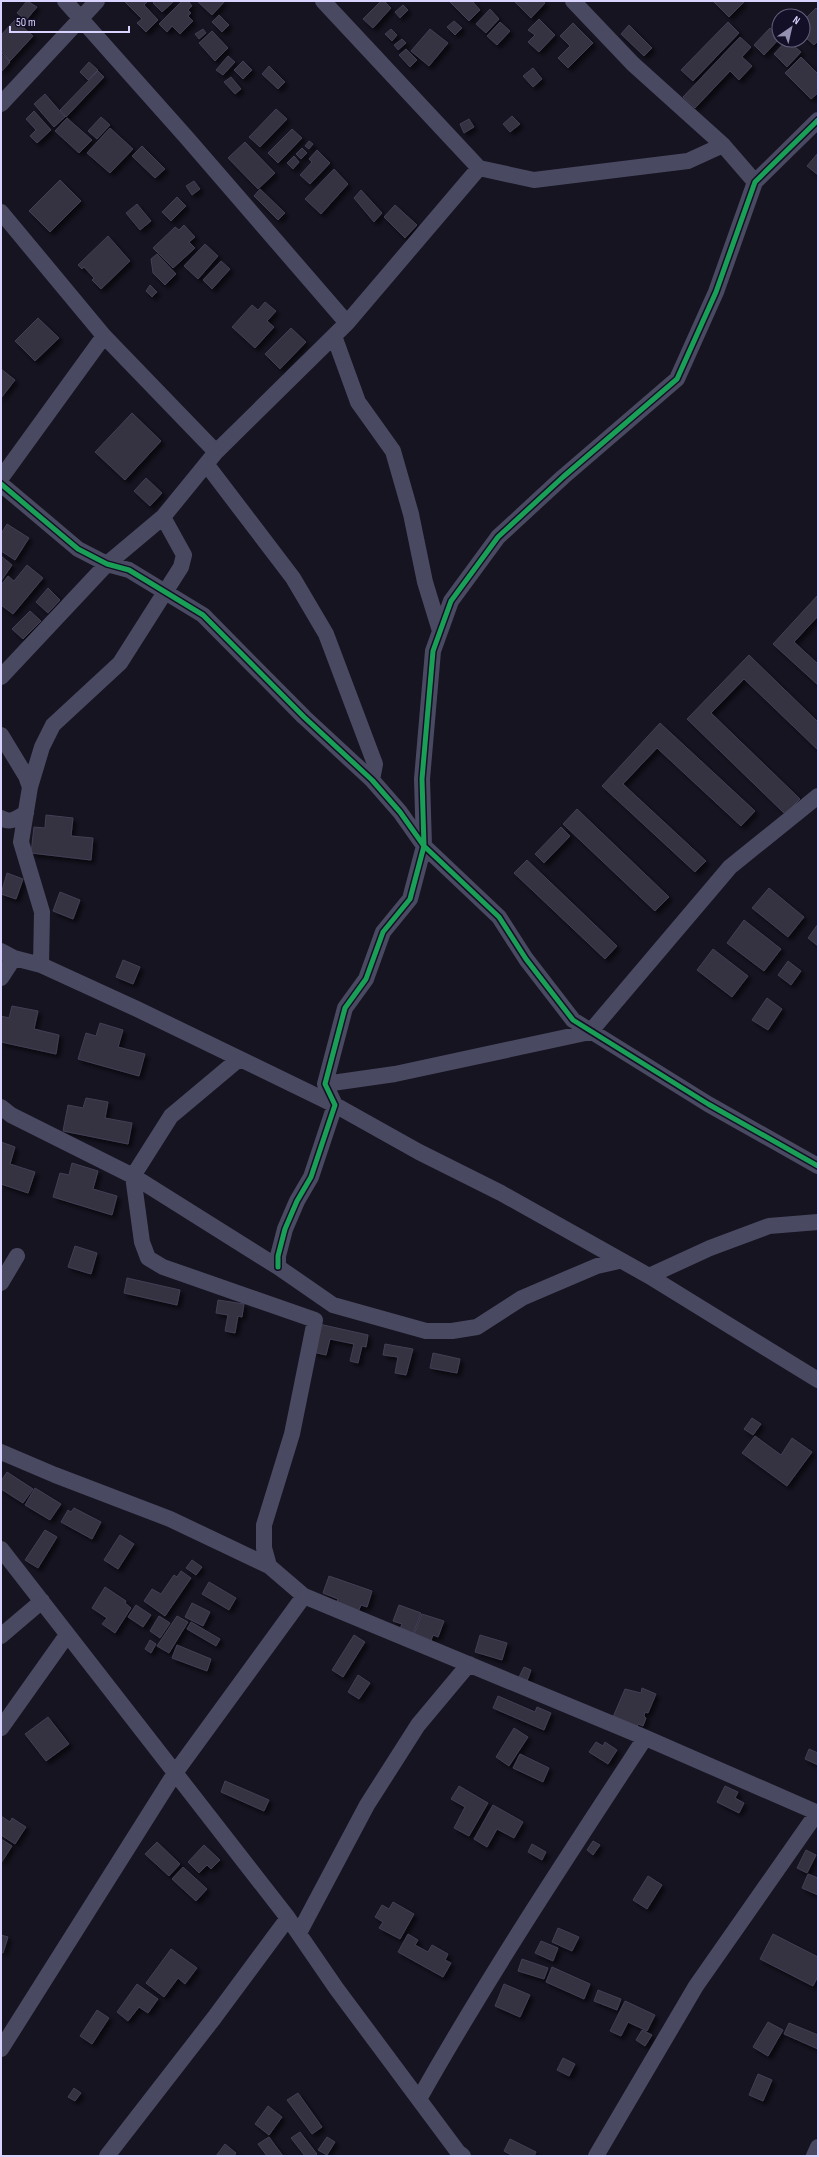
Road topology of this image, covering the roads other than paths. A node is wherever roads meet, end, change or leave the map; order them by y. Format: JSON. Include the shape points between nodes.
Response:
{"nodes":[{"id":1,"x":65,"y":1,"type":"edge"},
{"id":2,"x":97,"y":1,"type":"edge"},
{"id":3,"x":323,"y":1,"type":"edge"},
{"id":4,"x":573,"y":1,"type":"edge"},
{"id":5,"x":80,"y":18,"type":"junction"},
{"id":6,"x":1,"y":104,"type":"edge"},
{"id":7,"x":818,"y":120,"type":"edge"},
{"id":8,"x":723,"y":145,"type":"junction"},
{"id":9,"x":479,"y":168,"type":"junction"},
{"id":10,"x":754,"y":182,"type":"junction"},
{"id":11,"x":1,"y":212,"type":"edge"},
{"id":12,"x":346,"y":323,"type":"junction"},
{"id":13,"x":104,"y":336,"type":"junction"},
{"id":14,"x":334,"y":336,"type":"junction"},
{"id":15,"x":212,"y":459,"type":"junction"},
{"id":16,"x":1,"y":478,"type":"edge"},
{"id":17,"x":1,"y":484,"type":"edge"},
{"id":18,"x":163,"y":517,"type":"junction"},
{"id":19,"x":107,"y":564,"type":"junction"},
{"id":20,"x":166,"y":592,"type":"junction"},
{"id":21,"x":440,"y":631,"type":"junction"},
{"id":22,"x":1,"y":677,"type":"edge"},
{"id":23,"x":1,"y":734,"type":"edge"},
{"id":24,"x":372,"y":780,"type":"junction"},
{"id":25,"x":30,"y":787,"type":"junction"},
{"id":26,"x":818,"y":796,"type":"edge"},
{"id":27,"x":26,"y":813,"type":"junction"},
{"id":28,"x":1,"y":818,"type":"edge"},
{"id":29,"x":424,"y":846,"type":"junction"},
{"id":30,"x":7,"y":955,"type":"edge"},
{"id":31,"x":41,"y":965,"type":"junction"},
{"id":32,"x":1,"y":978,"type":"edge"},
{"id":33,"x":590,"y":1032,"type":"junction"},
{"id":34,"x":239,"y":1059,"type":"junction"},
{"id":35,"x":324,"y":1084,"type":"junction"},
{"id":36,"x":334,"y":1105,"type":"junction"},
{"id":37,"x":1,"y":1107,"type":"edge"},
{"id":38,"x":818,"y":1166,"type":"edge"},
{"id":39,"x":133,"y":1176,"type":"junction"},
{"id":40,"x":818,"y":1222,"type":"edge"},
{"id":41,"x":17,"y":1256,"type":"dead end"},
{"id":42,"x":619,"y":1260,"type":"junction"},
{"id":43,"x":278,"y":1267,"type":"junction"},
{"id":44,"x":649,"y":1276,"type":"junction"},
{"id":45,"x":1,"y":1283,"type":"edge"},
{"id":46,"x":333,"y":1305,"type":"junction"},
{"id":47,"x":316,"y":1320,"type":"junction"},
{"id":48,"x":818,"y":1380,"type":"edge"},
{"id":49,"x":1,"y":1452,"type":"edge"},
{"id":50,"x":1,"y":1549,"type":"edge"},
{"id":51,"x":269,"y":1566,"type":"junction"},
{"id":52,"x":304,"y":1596,"type":"junction"},
{"id":53,"x":42,"y":1601,"type":"junction"},
{"id":54,"x":67,"y":1635,"type":"junction"},
{"id":55,"x":1,"y":1636,"type":"edge"},
{"id":56,"x":469,"y":1664,"type":"junction"},
{"id":57,"x":1,"y":1728,"type":"edge"},
{"id":58,"x":645,"y":1738,"type":"junction"},
{"id":59,"x":175,"y":1773,"type":"junction"},
{"id":60,"x":818,"y":1813,"type":"edge"},
{"id":61,"x":288,"y":1918,"type":"junction"},
{"id":62,"x":298,"y":1933,"type":"junction"},
{"id":63,"x":1,"y":2049,"type":"edge"},
{"id":64,"x":419,"y":2099,"type":"junction"},
{"id":65,"x":818,"y":2147,"type":"edge"},
{"id":66,"x":107,"y":2156,"type":"edge"},
{"id":67,"x":463,"y":2156,"type":"edge"},
{"id":68,"x":596,"y":2156,"type":"edge"},
{"id":69,"x":814,"y":2156,"type":"edge"}],
"edges":[{"from":1,"to":5,"type":"street"},
{"from":2,"to":5,"type":"street"},
{"from":3,"to":9,"type":"street"},
{"from":4,"to":8,"type":"street","via":[[633,64]]},
{"from":5,"to":6,"type":"street"},
{"from":5,"to":12,"type":"street"},
{"from":7,"to":10,"type":"street"},
{"from":8,"to":9,"type":"street","via":[[688,161],[534,180]]},
{"from":8,"to":10,"type":"street"},
{"from":9,"to":12,"type":"street"},
{"from":10,"to":21,"type":"street","via":[[716,292],[677,378],[498,537],[451,601]]},
{"from":11,"to":13,"type":"street"},
{"from":12,"to":14,"type":"street"},
{"from":13,"to":15,"type":"street"},
{"from":13,"to":16,"type":"street"},
{"from":14,"to":15,"type":"street"},
{"from":14,"to":21,"type":"street","via":[[358,402],[393,451],[412,514],[425,582]]},
{"from":15,"to":18,"type":"street"},
{"from":15,"to":24,"type":"street","via":[[293,578],[326,634],[375,764]]},
{"from":17,"to":19,"type":"street","via":[[78,549]]},
{"from":18,"to":19,"type":"street"},
{"from":18,"to":20,"type":"street","via":[[184,555],[181,568]]},
{"from":19,"to":20,"type":"street","via":[[129,570]]},
{"from":19,"to":22,"type":"street"},
{"from":20,"to":24,"type":"street","via":[[203,615],[304,717]]},
{"from":20,"to":25,"type":"street","via":[[120,663],[53,725],[42,747]]},
{"from":21,"to":29,"type":"street","via":[[433,651],[422,778]]},
{"from":23,"to":25,"type":"street"},
{"from":24,"to":29,"type":"street","via":[[400,812]]},
{"from":25,"to":27,"type":"street"},
{"from":26,"to":33,"type":"street","via":[[730,867]]},
{"from":27,"to":28,"type":"street","via":[[15,820],[5,821]]},
{"from":27,"to":31,"type":"street","via":[[21,842],[42,912]]},
{"from":29,"to":33,"type":"street","via":[[499,917],[526,959],[573,1020]]},
{"from":29,"to":35,"type":"street","via":[[410,899],[383,932],[366,979],[345,1008]]},
{"from":30,"to":31,"type":"street"},
{"from":30,"to":32,"type":"street"},
{"from":31,"to":34,"type":"street"},
{"from":33,"to":35,"type":"street","via":[[395,1074]]},
{"from":33,"to":38,"type":"street","via":[[735,1120]]},
{"from":34,"to":36,"type":"street"},
{"from":34,"to":39,"type":"street","via":[[171,1116]]},
{"from":35,"to":36,"type":"street"},
{"from":36,"to":42,"type":"street","via":[[501,1193]]},
{"from":36,"to":43,"type":"street","via":[[311,1177],[285,1229],[279,1250]]},
{"from":37,"to":39,"type":"street","via":[[11,1115]]},
{"from":39,"to":43,"type":"street"},
{"from":39,"to":47,"type":"street","via":[[142,1242],[148,1258],[163,1267]]},
{"from":40,"to":44,"type":"street","via":[[769,1226],[710,1248]]},
{"from":41,"to":45,"type":"street"},
{"from":42,"to":44,"type":"street"},
{"from":42,"to":46,"type":"street","via":[[597,1266],[522,1298],[476,1327],[452,1331],[426,1331]]},
{"from":43,"to":46,"type":"street"},
{"from":44,"to":48,"type":"street"},
{"from":46,"to":47,"type":"street"},
{"from":47,"to":51,"type":"street","via":[[292,1434],[264,1525],[264,1548]]},
{"from":49,"to":51,"type":"street","via":[[170,1519]]},
{"from":50,"to":53,"type":"street"},
{"from":51,"to":52,"type":"street"},
{"from":52,"to":56,"type":"street"},
{"from":52,"to":59,"type":"street"},
{"from":53,"to":54,"type":"street"},
{"from":53,"to":55,"type":"street"},
{"from":54,"to":57,"type":"street"},
{"from":54,"to":59,"type":"street"},
{"from":56,"to":58,"type":"street"},
{"from":56,"to":62,"type":"street","via":[[418,1725],[367,1805]]},
{"from":58,"to":60,"type":"street"},
{"from":58,"to":64,"type":"street","via":[[533,1907]]},
{"from":59,"to":61,"type":"street"},
{"from":59,"to":63,"type":"street"},
{"from":60,"to":68,"type":"street","via":[[696,1986]]},
{"from":61,"to":62,"type":"street"},
{"from":61,"to":66,"type":"street"},
{"from":62,"to":64,"type":"street"},
{"from":64,"to":67,"type":"street"},
{"from":65,"to":69,"type":"street"}]}
